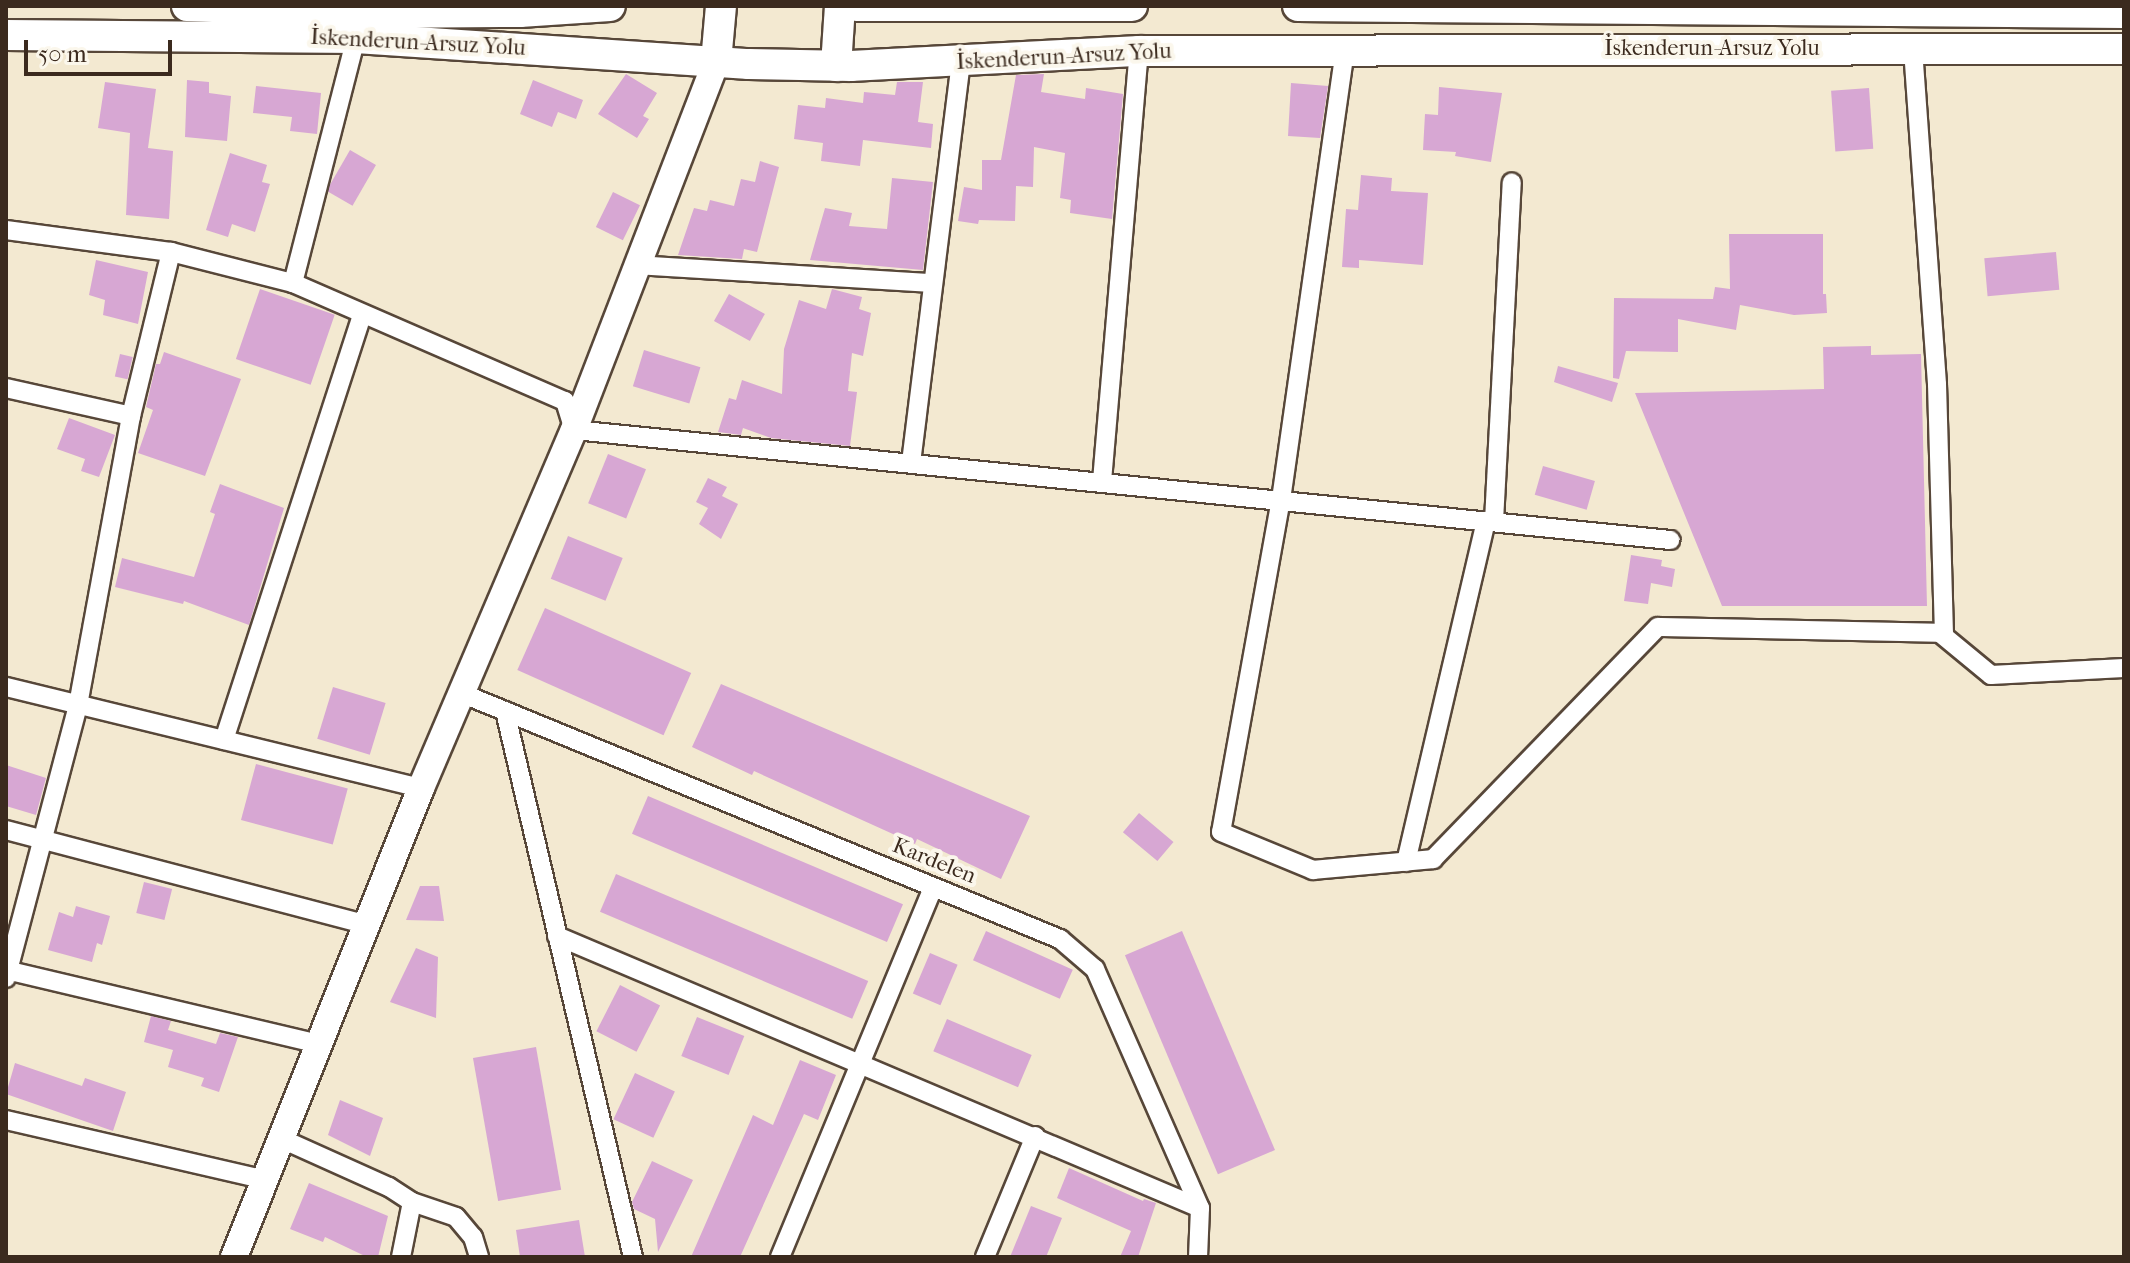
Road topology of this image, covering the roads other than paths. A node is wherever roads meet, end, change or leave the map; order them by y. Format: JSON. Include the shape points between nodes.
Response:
{"nodes":[{"id":1,"x":187,"y":6,"type":"edge"},
{"id":2,"x":610,"y":6,"type":"edge"},
{"id":3,"x":721,"y":6,"type":"edge"},
{"id":4,"x":840,"y":6,"type":"edge"},
{"id":5,"x":856,"y":6,"type":"edge"},
{"id":6,"x":872,"y":6,"type":"edge"},
{"id":7,"x":1132,"y":6,"type":"edge"},
{"id":8,"x":1298,"y":6,"type":"edge"},
{"id":9,"x":1367,"y":6,"type":"edge"},
{"id":10,"x":1751,"y":8,"type":"edge"},
{"id":11,"x":2124,"y":13,"type":"edge"},
{"id":12,"x":367,"y":19,"type":"edge"},
{"id":13,"x":6,"y":35,"type":"edge"},
{"id":14,"x":1913,"y":49,"type":"junction"},
{"id":15,"x":2124,"y":49,"type":"edge"},
{"id":16,"x":1345,"y":50,"type":"junction"},
{"id":17,"x":1139,"y":51,"type":"junction"},
{"id":18,"x":716,"y":62,"type":"junction"},
{"id":19,"x":961,"y":62,"type":"junction"},
{"id":20,"x":836,"y":66,"type":"junction"},
{"id":21,"x":1512,"y":182,"type":"dead end"},
{"id":22,"x":6,"y":230,"type":"edge"},
{"id":23,"x":171,"y":252,"type":"junction"},
{"id":24,"x":636,"y":265,"type":"junction"},
{"id":25,"x":293,"y":283,"type":"junction"},
{"id":26,"x":931,"y":283,"type":"junction"},
{"id":27,"x":362,"y":316,"type":"junction"},
{"id":28,"x":6,"y":388,"type":"edge"},
{"id":29,"x":131,"y":416,"type":"junction"},
{"id":30,"x":574,"y":430,"type":"junction"},
{"id":31,"x":911,"y":463,"type":"junction"},
{"id":32,"x":1102,"y":481,"type":"junction"},
{"id":33,"x":1281,"y":499,"type":"junction"},
{"id":34,"x":1490,"y":521,"type":"junction"},
{"id":35,"x":1670,"y":540,"type":"dead end"},
{"id":36,"x":1940,"y":633,"type":"junction"},
{"id":37,"x":2124,"y":668,"type":"edge"},
{"id":38,"x":6,"y":687,"type":"edge"},
{"id":39,"x":461,"y":693,"type":"junction"},
{"id":40,"x":78,"y":705,"type":"junction"},
{"id":41,"x":505,"y":711,"type":"junction"},
{"id":42,"x":224,"y":740,"type":"junction"},
{"id":43,"x":421,"y":788,"type":"junction"},
{"id":44,"x":6,"y":830,"type":"edge"},
{"id":45,"x":45,"y":838,"type":"junction"},
{"id":46,"x":1406,"y":862,"type":"junction"},
{"id":47,"x":933,"y":887,"type":"junction"},
{"id":48,"x":367,"y":925,"type":"junction"},
{"id":49,"x":557,"y":936,"type":"junction"},
{"id":50,"x":7,"y":973,"type":"edge"},
{"id":51,"x":316,"y":1043,"type":"junction"},
{"id":52,"x":859,"y":1062,"type":"junction"},
{"id":53,"x":6,"y":1120,"type":"edge"},
{"id":54,"x":1035,"y":1136,"type":"junction"},
{"id":55,"x":282,"y":1139,"type":"junction"},
{"id":56,"x":266,"y":1180,"type":"junction"},
{"id":57,"x":412,"y":1202,"type":"junction"},
{"id":58,"x":1200,"y":1208,"type":"junction"},
{"id":59,"x":234,"y":1257,"type":"edge"},
{"id":60,"x":401,"y":1257,"type":"edge"},
{"id":61,"x":479,"y":1257,"type":"edge"},
{"id":62,"x":633,"y":1257,"type":"edge"},
{"id":63,"x":780,"y":1257,"type":"edge"},
{"id":64,"x":985,"y":1257,"type":"edge"},
{"id":65,"x":1198,"y":1257,"type":"edge"}],
"edges":[{"from":1,"to":12,"type":"main road","name":"İskenderun-Arsuz Yolu"},
{"from":2,"to":12,"type":"main road","name":"İskenderun-Arsuz Yolu"},
{"from":3,"to":18,"type":"main road"},
{"from":4,"to":20,"type":"main road"},
{"from":5,"to":6,"type":"main road"},
{"from":6,"to":7,"type":"main road"},
{"from":8,"to":9,"type":"main road","name":"İskenderun-Arsuz Yolu"},
{"from":9,"to":10,"type":"main road","name":"İskenderun-Arsuz Yolu"},
{"from":10,"to":11,"type":"main road","name":"İskenderun-Arsuz Yolu"},
{"from":12,"to":13,"type":"main road","name":"İskenderun-Arsuz Yolu"},
{"from":12,"to":18,"type":"main road","name":"İskenderun-Arsuz Yolu"},
{"from":12,"to":25,"type":"street"},
{"from":14,"to":15,"type":"main road","name":"İskenderun-Arsuz Yolu"},
{"from":14,"to":16,"type":"main road","name":"İskenderun-Arsuz Yolu"},
{"from":14,"to":36,"type":"street","via":[[1937,384],[1944,634]]},
{"from":16,"to":17,"type":"main road","name":"İskenderun-Arsuz Yolu"},
{"from":16,"to":33,"type":"street"},
{"from":17,"to":19,"type":"main road","name":"İskenderun-Arsuz Yolu"},
{"from":17,"to":32,"type":"street"},
{"from":18,"to":20,"type":"main road","name":"İskenderun-Arsuz Yolu"},
{"from":18,"to":24,"type":"street"},
{"from":19,"to":20,"type":"main road","name":"İskenderun-Arsuz Yolu"},
{"from":19,"to":26,"type":"street"},
{"from":21,"to":34,"type":"street"},
{"from":22,"to":23,"type":"street"},
{"from":23,"to":25,"type":"street"},
{"from":23,"to":29,"type":"street"},
{"from":24,"to":26,"type":"street"},
{"from":24,"to":30,"type":"street"},
{"from":25,"to":27,"type":"street"},
{"from":26,"to":31,"type":"street"},
{"from":27,"to":30,"type":"street","via":[[565,401]]},
{"from":27,"to":42,"type":"street"},
{"from":28,"to":29,"type":"street"},
{"from":29,"to":40,"type":"street"},
{"from":30,"to":31,"type":"street"},
{"from":30,"to":39,"type":"street"},
{"from":31,"to":32,"type":"street"},
{"from":32,"to":33,"type":"street"},
{"from":33,"to":34,"type":"street"},
{"from":33,"to":46,"type":"street","via":[[1221,832],[1313,870]]},
{"from":34,"to":35,"type":"street"},
{"from":34,"to":46,"type":"street"},
{"from":36,"to":37,"type":"street","via":[[1991,675]]},
{"from":36,"to":46,"type":"street","via":[[1658,627],[1433,859]]},
{"from":38,"to":40,"type":"street"},
{"from":39,"to":41,"type":"street","name":"Kardelen"},
{"from":39,"to":43,"type":"street"},
{"from":40,"to":42,"type":"street"},
{"from":40,"to":45,"type":"street"},
{"from":41,"to":47,"type":"street","name":"Kardelen"},
{"from":41,"to":49,"type":"street"},
{"from":42,"to":43,"type":"street"},
{"from":43,"to":48,"type":"street"},
{"from":44,"to":45,"type":"street"},
{"from":45,"to":48,"type":"street"},
{"from":45,"to":50,"type":"street"},
{"from":47,"to":52,"type":"street"},
{"from":47,"to":58,"type":"street","name":"Kardelen","via":[[1060,939],[1095,969]]},
{"from":48,"to":51,"type":"street"},
{"from":49,"to":52,"type":"street"},
{"from":49,"to":62,"type":"street"},
{"from":50,"to":51,"type":"street"},
{"from":51,"to":55,"type":"street"},
{"from":52,"to":54,"type":"street"},
{"from":52,"to":63,"type":"street"},
{"from":53,"to":56,"type":"street"},
{"from":54,"to":58,"type":"street"},
{"from":54,"to":64,"type":"street"},
{"from":55,"to":56,"type":"street"},
{"from":55,"to":57,"type":"street"},
{"from":56,"to":59,"type":"street"},
{"from":57,"to":60,"type":"street"},
{"from":57,"to":61,"type":"street","via":[[456,1217],[473,1237]]},
{"from":58,"to":65,"type":"street","name":"Kardelen"}]}
